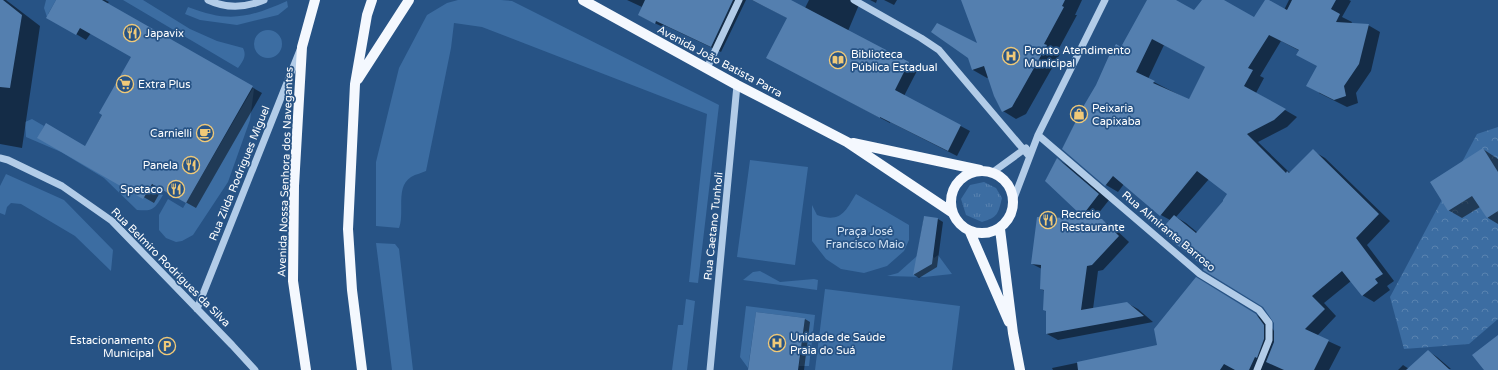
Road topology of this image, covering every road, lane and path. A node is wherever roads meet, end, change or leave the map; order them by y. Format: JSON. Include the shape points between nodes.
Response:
{"nodes":[{"id":1,"x":208,"y":0,"type":"edge"},
{"id":2,"x":264,"y":0,"type":"edge"},
{"id":3,"x":315,"y":0,"type":"edge"},
{"id":4,"x":372,"y":0,"type":"edge"},
{"id":5,"x":409,"y":0,"type":"edge"},
{"id":6,"x":583,"y":0,"type":"edge"},
{"id":7,"x":739,"y":0,"type":"edge"},
{"id":8,"x":854,"y":0,"type":"edge"},
{"id":9,"x":1105,"y":0,"type":"edge"},
{"id":10,"x":302,"y":46,"type":"junction"},
{"id":11,"x":707,"y":68,"type":"junction"},
{"id":12,"x":355,"y":84,"type":"junction"},
{"id":13,"x":738,"y":85,"type":"junction"},
{"id":14,"x":1038,"y":135,"type":"junction"},
{"id":15,"x":847,"y":142,"type":"junction"},
{"id":16,"x":1035,"y":143,"type":"junction"},
{"id":17,"x":1023,"y":150,"type":"junction"},
{"id":18,"x":1029,"y":156,"type":"junction"},
{"id":19,"x":0,"y":158,"type":"edge"},
{"id":20,"x":982,"y":170,"type":"junction"},
{"id":21,"x":993,"y":172,"type":"junction"},
{"id":22,"x":1014,"y":198,"type":"junction"},
{"id":23,"x":953,"y":213,"type":"junction"},
{"id":24,"x":1000,"y":229,"type":"junction"},
{"id":25,"x":970,"y":232,"type":"junction"},
{"id":26,"x":197,"y":309,"type":"junction"},
{"id":27,"x":1013,"y":333,"type":"junction"},
{"id":28,"x":255,"y":370,"type":"edge"},
{"id":29,"x":306,"y":370,"type":"edge"},
{"id":30,"x":362,"y":370,"type":"edge"},
{"id":31,"x":710,"y":370,"type":"edge"},
{"id":32,"x":1020,"y":370,"type":"edge"},
{"id":33,"x":1257,"y":370,"type":"edge"}],
"edges":[{"from":1,"to":2,"type":"street","via":[[235,7],[252,5]]},
{"from":3,"to":10,"type":"main road","name":"Avenida Nossa Senhora dos Navegantes"},
{"from":4,"to":12,"type":"main road","via":[[367,14]]},
{"from":5,"to":12,"type":"main road"},
{"from":6,"to":11,"type":"main road","name":"Avenida João Batista Parra"},
{"from":7,"to":11,"type":"street"},
{"from":8,"to":17,"type":"street","via":[[939,50]]},
{"from":9,"to":14,"type":"street"},
{"from":10,"to":26,"type":"street","name":"Rua Zilda Rodrigues Miguel"},
{"from":10,"to":29,"type":"main road","name":"Avenida Nossa Senhora dos Navegantes","via":[[294,186],[293,281]]},
{"from":11,"to":13,"type":"main road","name":"Avenida João Batista Parra"},
{"from":12,"to":30,"type":"main road","via":[[348,229],[352,290]]},
{"from":13,"to":15,"type":"main road","name":"Avenida João Batista Parra"},
{"from":13,"to":31,"type":"street","name":"Rua Caetano Tunholi"},
{"from":14,"to":16,"type":"street"},
{"from":14,"to":33,"type":"street","name":"Rua Almirante Barroso","via":[[1200,274],[1259,310],[1269,323],[1269,340]]},
{"from":15,"to":20,"type":"main road","name":"Avenida João Batista Parra"},
{"from":15,"to":23,"type":"main road","name":"Avenida João Batista Parra"},
{"from":16,"to":17,"type":"street"},
{"from":16,"to":18,"type":"street"},
{"from":17,"to":18,"type":"street"},
{"from":17,"to":21,"type":"street"},
{"from":18,"to":22,"type":"street"},
{"from":19,"to":26,"type":"street","name":"Rua Belmiro Rodrigues da Silva","via":[[62,186],[112,222]]},
{"from":20,"to":21,"type":"main road"},
{"from":20,"to":23,"type":"main road","via":[[968,174],[955,187],[951,199]]},
{"from":21,"to":22,"type":"main road","via":[[1002,177]]},
{"from":22,"to":24,"type":"main road","via":[[1008,221]]},
{"from":23,"to":25,"type":"main road","via":[[958,222]]},
{"from":24,"to":25,"type":"main road","via":[[983,234]]},
{"from":24,"to":27,"type":"main road"},
{"from":25,"to":27,"type":"main road"},
{"from":26,"to":28,"type":"street","name":"Rua Belmiro Rodrigues da Silva"},
{"from":27,"to":32,"type":"main road"}]}
